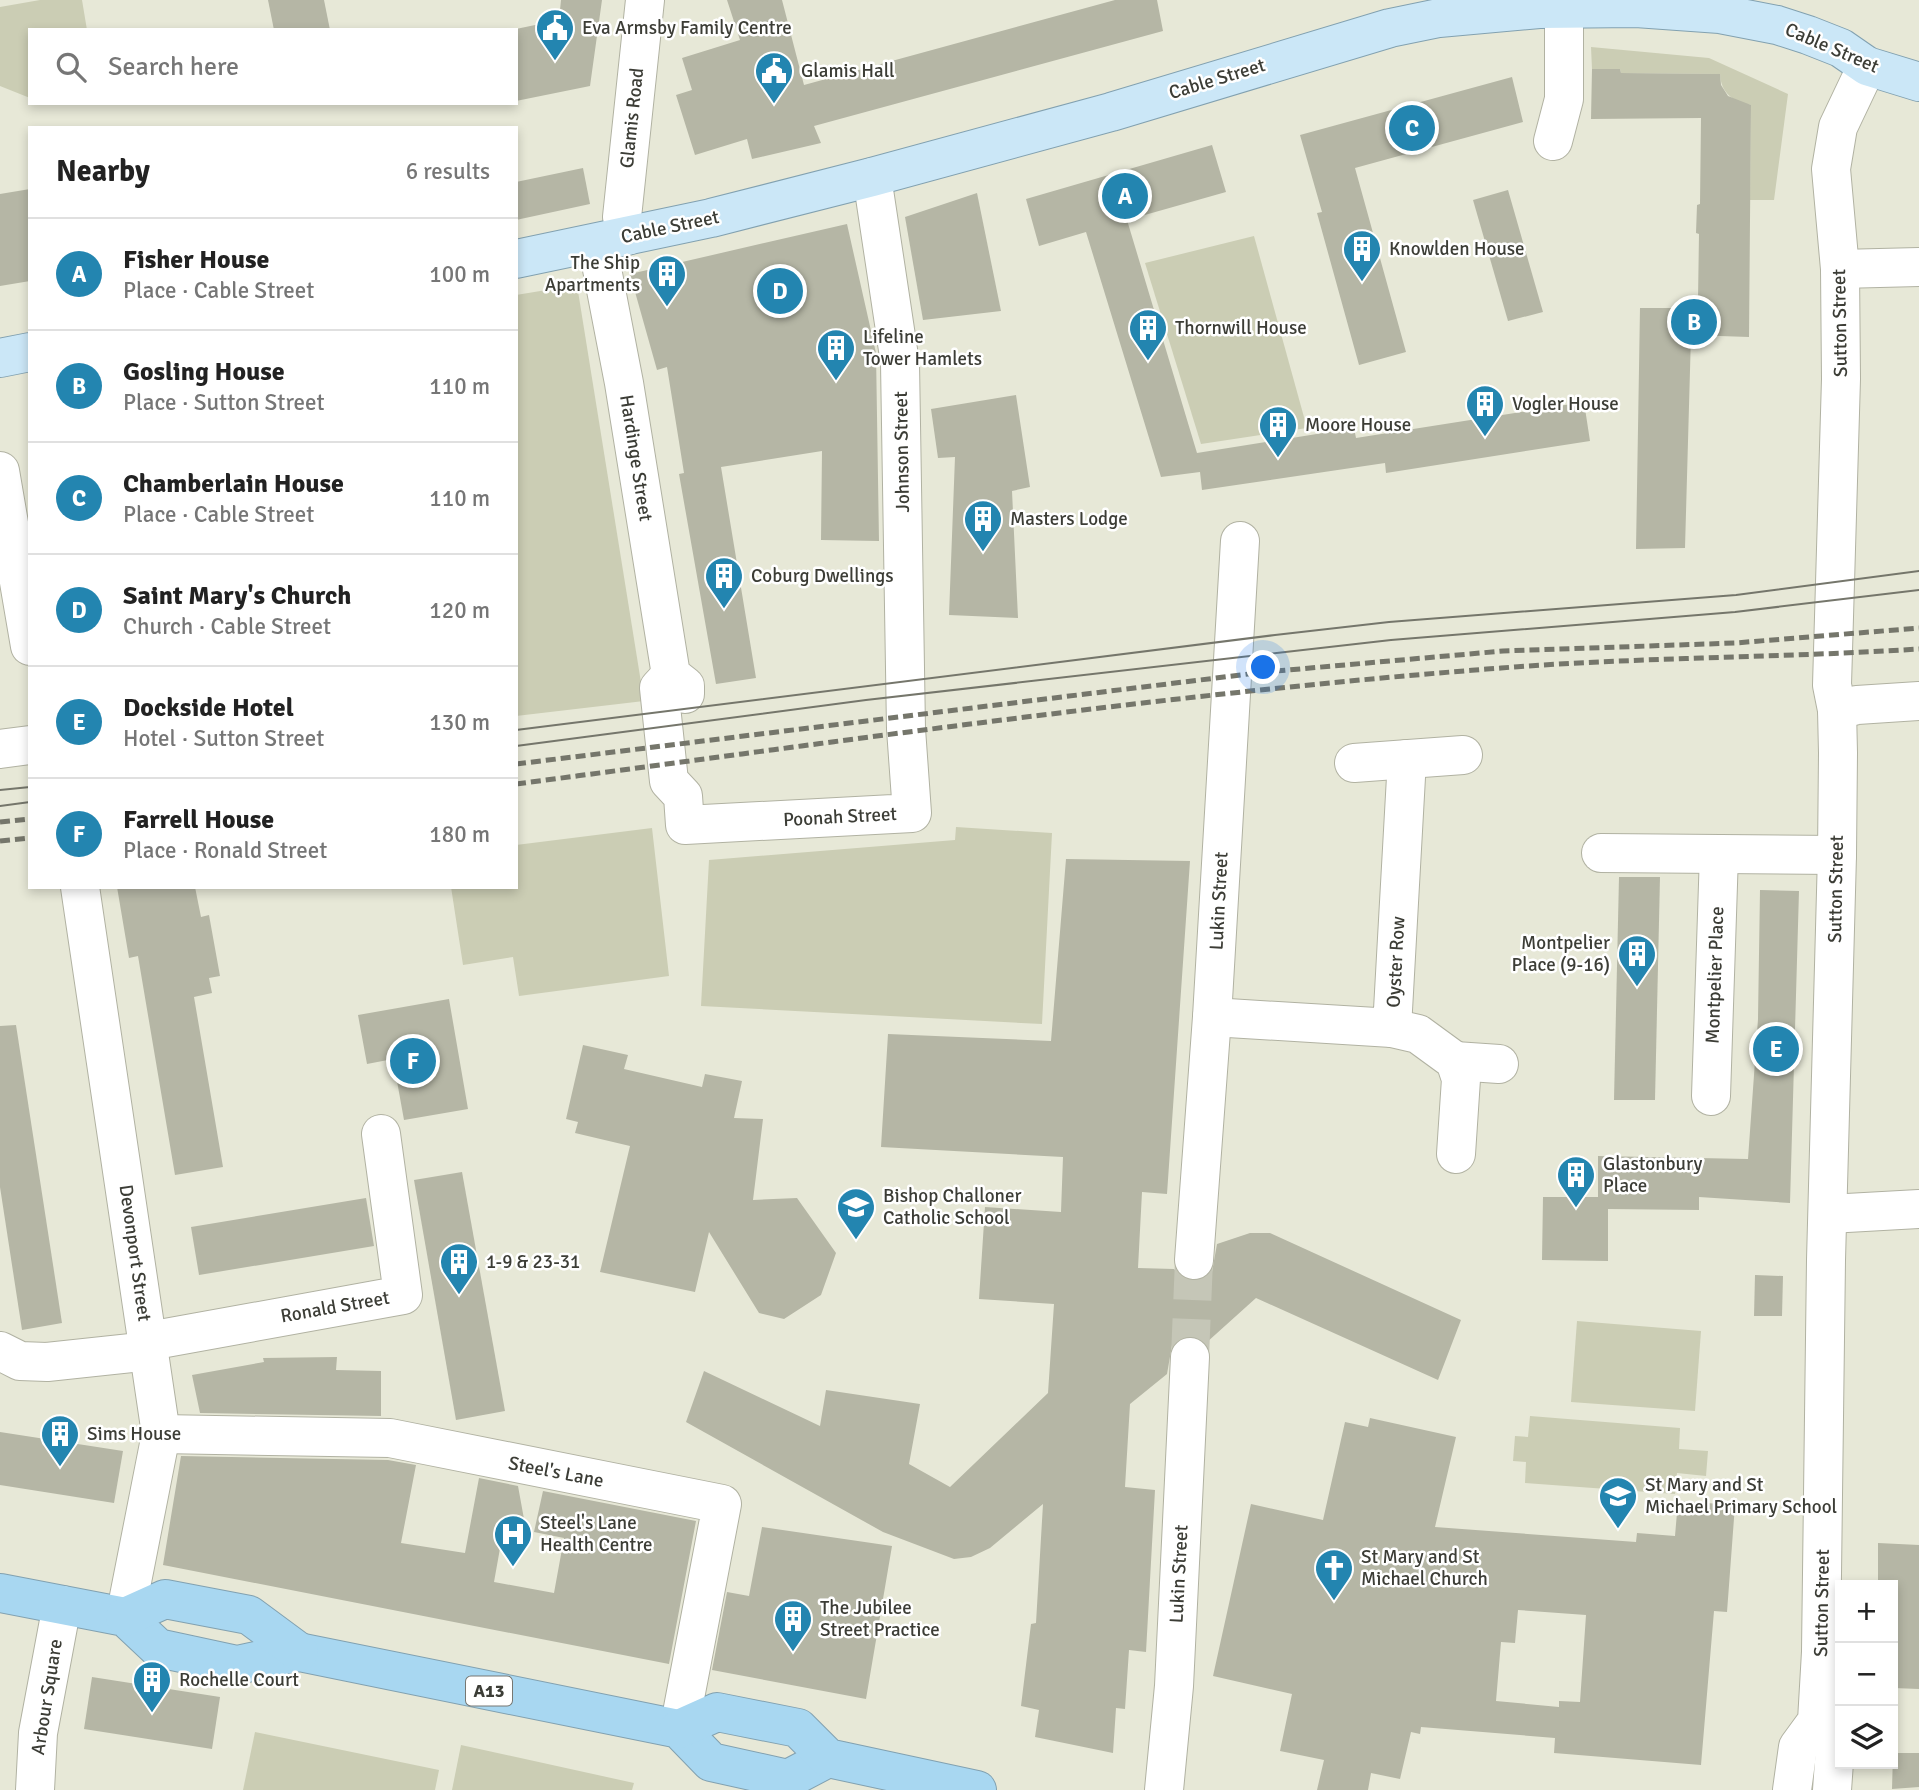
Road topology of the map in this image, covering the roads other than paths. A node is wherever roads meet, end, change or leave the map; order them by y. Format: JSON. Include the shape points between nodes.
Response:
{"nodes":[{"id":1,"x":645,"y":0,"type":"edge"},
{"id":2,"x":1564,"y":9,"type":"junction"},
{"id":3,"x":1776,"y":13,"type":"edge"},
{"id":4,"x":1867,"y":66,"type":"junction"},
{"id":5,"x":1919,"y":82,"type":"edge"},
{"id":6,"x":1553,"y":141,"type":"dead end"},
{"id":7,"x":872,"y":177,"type":"junction"},
{"id":8,"x":612,"y":239,"type":"junction"},
{"id":9,"x":518,"y":259,"type":"edge"},
{"id":10,"x":1919,"y":267,"type":"edge"},
{"id":11,"x":1840,"y":270,"type":"junction"},
{"id":12,"x":28,"y":352,"type":"edge"},
{"id":13,"x":0,"y":358,"type":"edge"},
{"id":14,"x":0,"y":471,"type":"edge"},
{"id":15,"x":1240,"y":541,"type":"dead end"},
{"id":16,"x":28,"y":634,"type":"edge"},
{"id":17,"x":1919,"y":701,"type":"edge"},
{"id":18,"x":1837,"y":710,"type":"junction"},
{"id":19,"x":906,"y":729,"type":"joint"},
{"id":20,"x":28,"y":745,"type":"edge"},
{"id":21,"x":0,"y":748,"type":"edge"},
{"id":22,"x":1463,"y":755,"type":"dead end"},
{"id":23,"x":1407,"y":759,"type":"junction"},
{"id":24,"x":1354,"y":763,"type":"dead end"},
{"id":25,"x":684,"y":811,"type":"joint"},
{"id":26,"x":1601,"y":853,"type":"dead end"},
{"id":27,"x":1719,"y":854,"type":"junction"},
{"id":28,"x":1837,"y":855,"type":"junction"},
{"id":29,"x":80,"y":889,"type":"edge"},
{"id":30,"x":1212,"y":1017,"type":"junction"},
{"id":31,"x":1392,"y":1028,"type":"junction"},
{"id":32,"x":1455,"y":1061,"type":"junction"},
{"id":33,"x":1499,"y":1064,"type":"dead end"},
{"id":34,"x":1711,"y":1096,"type":"dead end"},
{"id":35,"x":381,"y":1134,"type":"dead end"},
{"id":36,"x":1456,"y":1154,"type":"dead end"},
{"id":37,"x":1919,"y":1209,"type":"edge"},
{"id":38,"x":1829,"y":1214,"type":"junction"},
{"id":39,"x":1194,"y":1260,"type":"tunnel mouth"},
{"id":40,"x":149,"y":1346,"type":"junction"},
{"id":41,"x":0,"y":1351,"type":"edge"},
{"id":42,"x":1190,"y":1357,"type":"tunnel mouth"},
{"id":43,"x":161,"y":1434,"type":"junction"},
{"id":44,"x":0,"y":1593,"type":"edge"},
{"id":45,"x":62,"y":1605,"type":"junction"},
{"id":46,"x":125,"y":1617,"type":"junction"},
{"id":47,"x":299,"y":1652,"type":"junction"},
{"id":48,"x":1817,"y":1721,"type":"junction"},
{"id":49,"x":679,"y":1729,"type":"junction"},
{"id":50,"x":828,"y":1758,"type":"junction"},
{"id":51,"x":35,"y":1790,"type":"edge"},
{"id":52,"x":977,"y":1790,"type":"edge"},
{"id":53,"x":1164,"y":1790,"type":"edge"},
{"id":54,"x":1792,"y":1790,"type":"edge"},
{"id":55,"x":1832,"y":1790,"type":"edge"}],
"edges":[{"from":1,"to":8,"type":"street","name":"Glamis Road","via":[[622,217]]},
{"from":2,"to":3,"type":"main road","name":"Cable Street"},
{"from":2,"to":6,"type":"street","via":[[1564,99]]},
{"from":2,"to":7,"type":"main road","name":"Cable Street","via":[[1438,19],[1390,28],[1111,112]]},
{"from":3,"to":4,"type":"main road","name":"Cable Street"},
{"from":4,"to":5,"type":"main road","name":"Cable Street"},
{"from":4,"to":11,"type":"street","name":"Sutton Street","via":[[1838,127],[1833,149],[1831,198]]},
{"from":7,"to":8,"type":"main road","name":"Cable Street"},
{"from":7,"to":19,"type":"street","name":"Johnson Street","via":[[900,363]]},
{"from":8,"to":9,"type":"main road","name":"Cable Street"},
{"from":8,"to":25,"type":"street","name":"Hardinge Street","via":[[624,383],[671,675],[685,686],[696,782]]},
{"from":10,"to":11,"type":"street"},
{"from":11,"to":18,"type":"street","name":"Sutton Street","via":[[1832,685]]},
{"from":12,"to":13,"type":"main road"},
{"from":14,"to":16,"type":"street"},
{"from":15,"to":30,"type":"street","name":"Lukin Street"},
{"from":17,"to":18,"type":"street"},
{"from":18,"to":28,"type":"street","name":"Sutton Street"},
{"from":19,"to":25,"type":"street","name":"Poonah Street","via":[[912,813]]},
{"from":20,"to":21,"type":"street"},
{"from":22,"to":23,"type":"street"},
{"from":23,"to":24,"type":"street"},
{"from":23,"to":31,"type":"street","name":"Oyster Row"},
{"from":26,"to":27,"type":"street"},
{"from":27,"to":28,"type":"street"},
{"from":27,"to":34,"type":"street","name":"Montpelier Place"},
{"from":28,"to":38,"type":"street","name":"Sutton Street"},
{"from":29,"to":40,"type":"street","name":"Devonport Street"},
{"from":30,"to":31,"type":"street","name":"Oyster Row"},
{"from":30,"to":39,"type":"street","name":"Lukin Street"},
{"from":31,"to":32,"type":"street","via":[[1418,1034]]},
{"from":32,"to":33,"type":"street"},
{"from":32,"to":36,"type":"street","via":[[1461,1079]]},
{"from":35,"to":40,"type":"street","name":"Ronald Street","via":[[402,1294]]},
{"from":37,"to":38,"type":"street"},
{"from":38,"to":48,"type":"street","name":"Sutton Street"},
{"from":40,"to":41,"type":"street","via":[[47,1363],[20,1361]]},
{"from":40,"to":43,"type":"street","name":"Devonport Street"},
{"from":42,"to":53,"type":"street","name":"Lukin Street","via":[[1174,1686]]},
{"from":43,"to":46,"type":"street","name":"Devonport Street"},
{"from":43,"to":49,"type":"street","name":"Steel's Lane","via":[[421,1441],[722,1504]]},
{"from":44,"to":45,"type":"highway"},
{"from":45,"to":46,"type":"highway"},
{"from":45,"to":51,"type":"street","name":"Arbour Square","via":[[38,1733]]},
{"from":46,"to":47,"type":"highway","number":"A13","via":[[158,1648],[237,1665]]},
{"from":46,"to":47,"type":"highway","number":"A13","via":[[165,1599],[248,1615]]},
{"from":47,"to":49,"type":"highway","number":"A13"},
{"from":48,"to":54,"type":"street","via":[[1798,1747]]},
{"from":48,"to":55,"type":"street","via":[[1835,1748]]},
{"from":49,"to":50,"type":"highway","via":[[717,1712],[798,1728]]},
{"from":49,"to":50,"type":"highway","via":[[711,1762],[788,1779]]},
{"from":50,"to":52,"type":"highway"}]}
